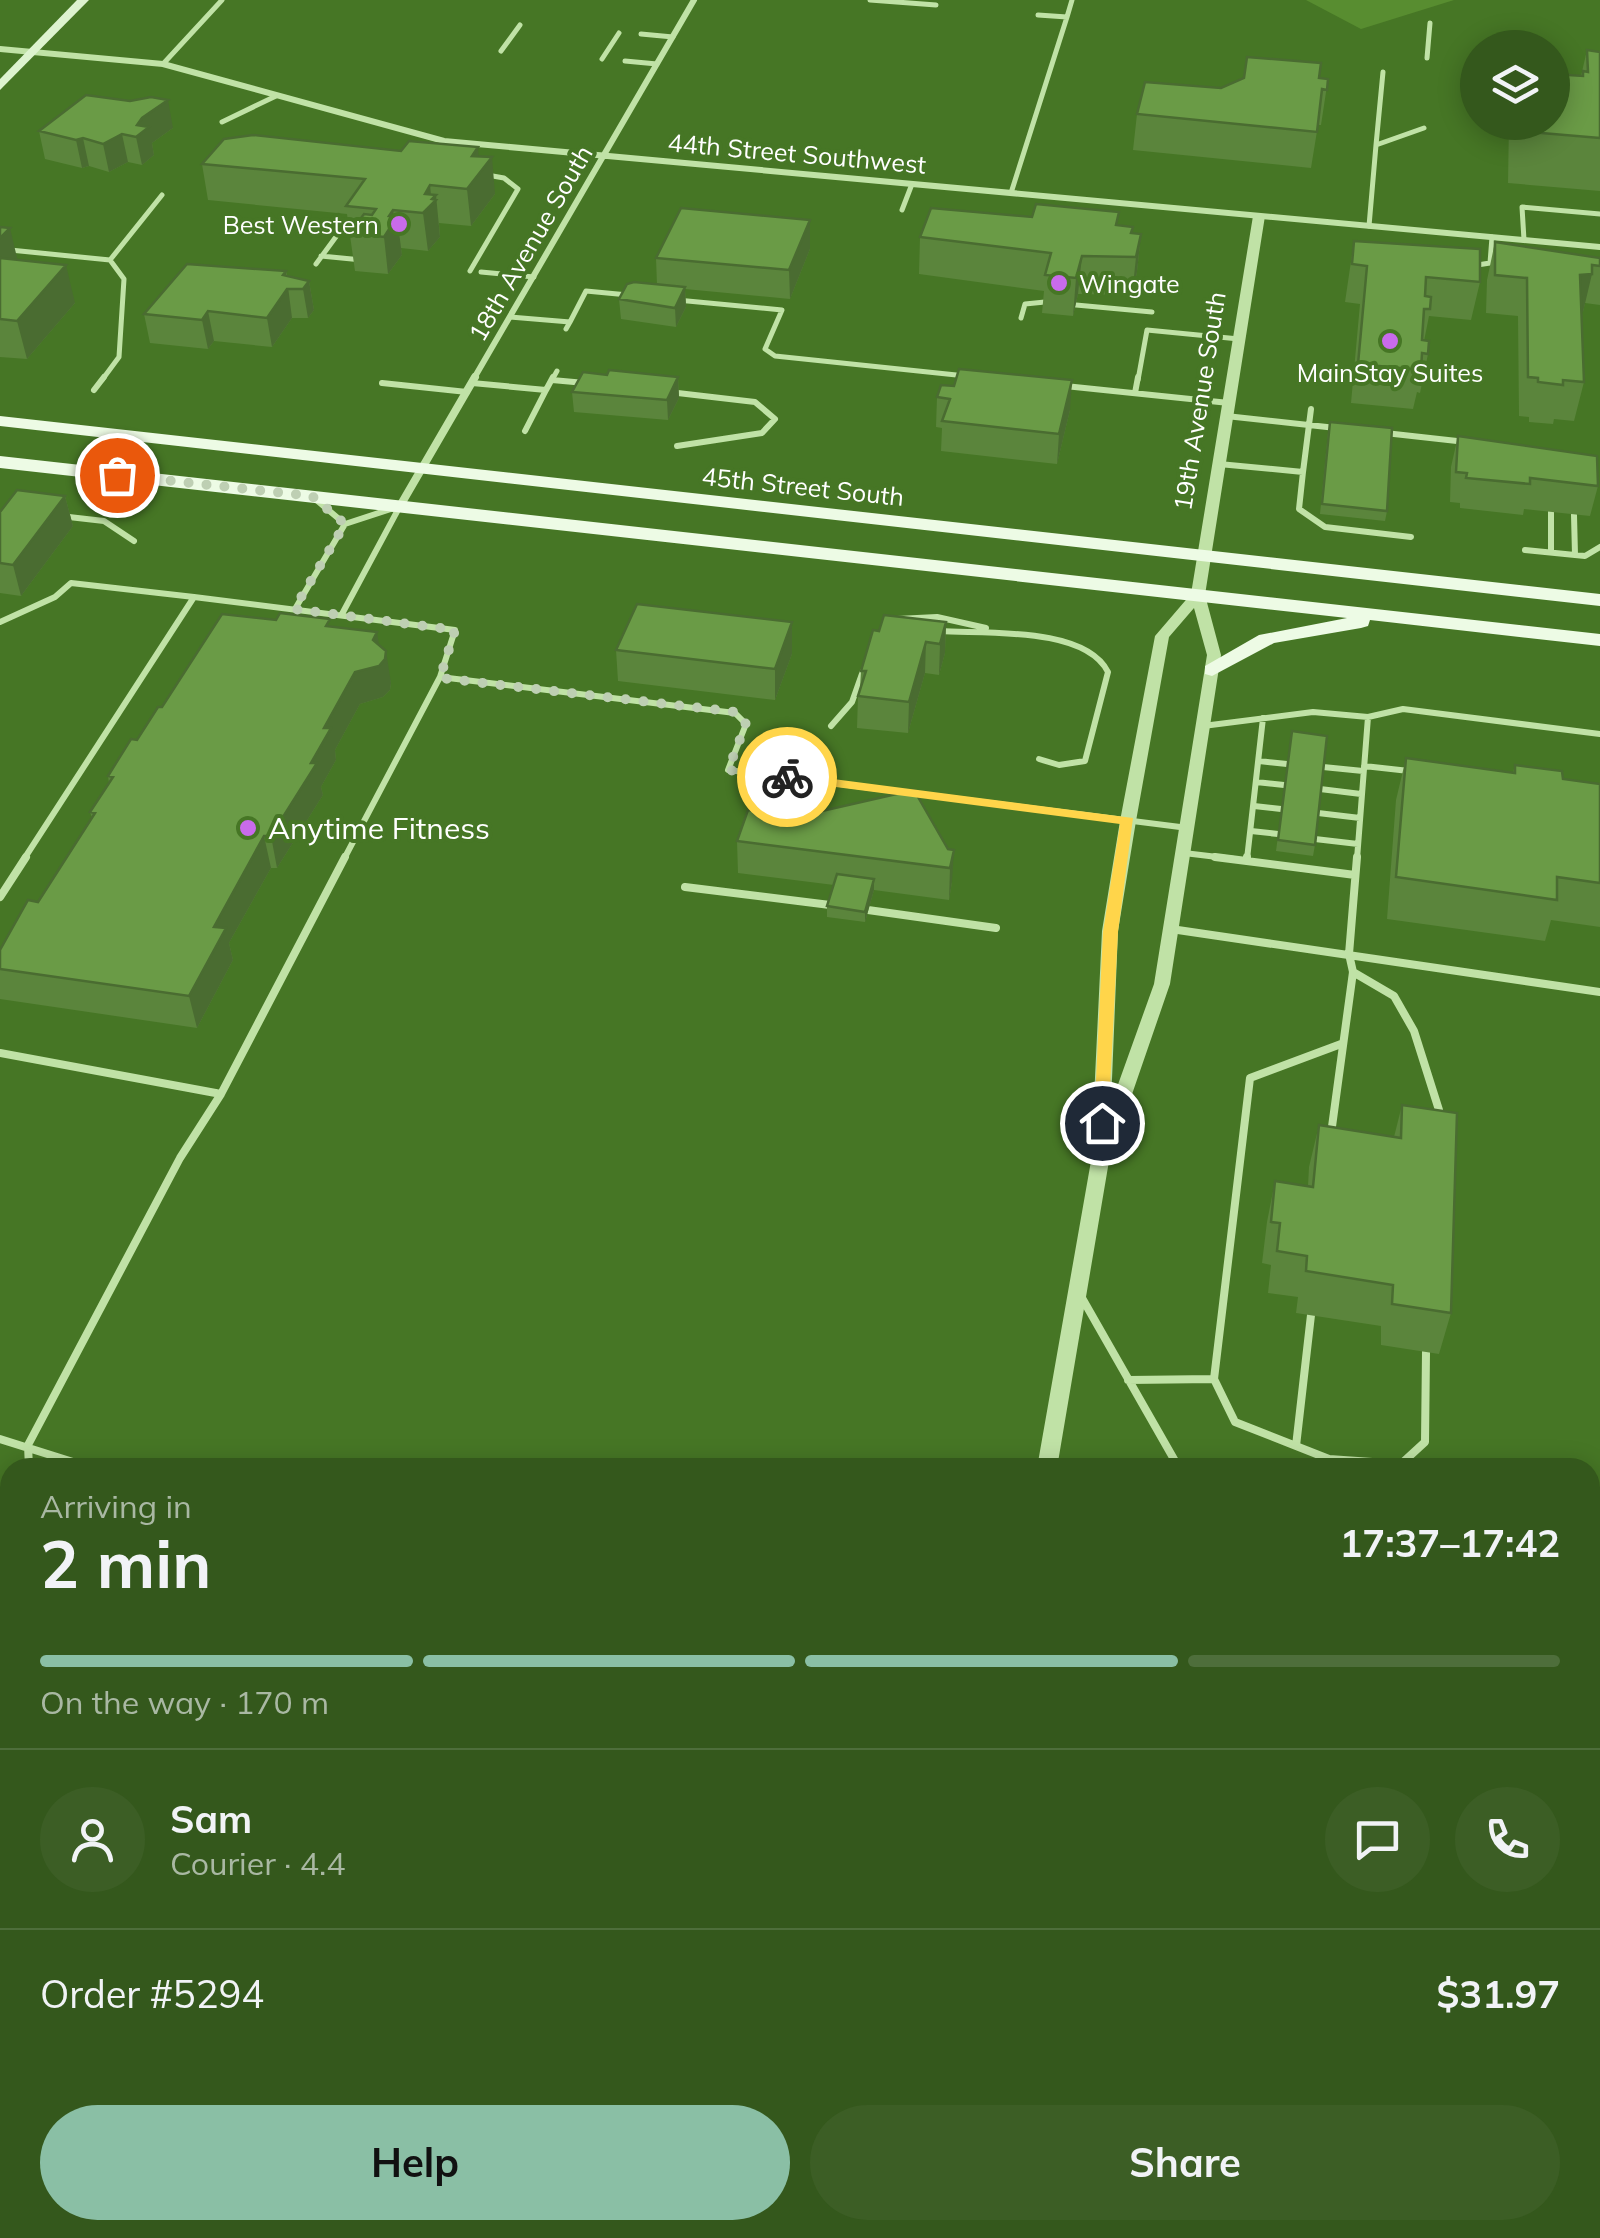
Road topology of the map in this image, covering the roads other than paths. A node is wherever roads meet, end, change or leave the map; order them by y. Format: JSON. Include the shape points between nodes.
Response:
{"nodes":[{"id":1,"x":83,"y":0,"type":"edge"},
{"id":2,"x":222,"y":0,"type":"edge"},
{"id":3,"x":694,"y":0,"type":"edge"},
{"id":4,"x":870,"y":0,"type":"edge"},
{"id":5,"x":1072,"y":0,"type":"edge"},
{"id":6,"x":936,"y":5,"type":"dead end"},
{"id":7,"x":1038,"y":14,"type":"dead end"},
{"id":8,"x":1067,"y":17,"type":"junction"},
{"id":9,"x":1430,"y":23,"type":"dead end"},
{"id":10,"x":520,"y":25,"type":"dead end"},
{"id":11,"x":619,"y":32,"type":"dead end"},
{"id":12,"x":641,"y":34,"type":"dead end"},
{"id":13,"x":673,"y":37,"type":"junction"},
{"id":14,"x":0,"y":49,"type":"edge"},
{"id":15,"x":501,"y":51,"type":"dead end"},
{"id":16,"x":33,"y":52,"type":"junction"},
{"id":17,"x":1428,"y":58,"type":"dead end"},
{"id":18,"x":602,"y":59,"type":"dead end"},
{"id":19,"x":625,"y":61,"type":"dead end"},
{"id":20,"x":21,"y":64,"type":"junction"},
{"id":21,"x":164,"y":64,"type":"junction"},
{"id":22,"x":657,"y":64,"type":"junction"},
{"id":23,"x":1383,"y":72,"type":"dead end"},
{"id":24,"x":0,"y":75,"type":"edge"},
{"id":25,"x":0,"y":86,"type":"edge"},
{"id":26,"x":276,"y":96,"type":"junction"},
{"id":27,"x":222,"y":122,"type":"dead end"},
{"id":28,"x":1424,"y":128,"type":"dead end"},
{"id":29,"x":1376,"y":145,"type":"junction"},
{"id":30,"x":604,"y":156,"type":"junction"},
{"id":31,"x":474,"y":174,"type":"edge"},
{"id":32,"x":912,"y":184,"type":"junction"},
{"id":33,"x":1011,"y":193,"type":"junction"},
{"id":34,"x":162,"y":196,"type":"dead end"},
{"id":35,"x":902,"y":210,"type":"dead end"},
{"id":36,"x":1600,"y":214,"type":"edge"},
{"id":37,"x":1258,"y":216,"type":"junction"},
{"id":38,"x":1369,"y":226,"type":"junction"},
{"id":39,"x":338,"y":234,"type":"dead end"},
{"id":40,"x":1492,"y":237,"type":"junction"},
{"id":41,"x":1524,"y":240,"type":"junction"},
{"id":42,"x":1600,"y":247,"type":"edge"},
{"id":43,"x":0,"y":249,"type":"edge"},
{"id":44,"x":321,"y":256,"type":"junction"},
{"id":45,"x":110,"y":260,"type":"junction"},
{"id":46,"x":362,"y":260,"type":"edge"},
{"id":47,"x":316,"y":264,"type":"dead end"},
{"id":48,"x":1464,"y":267,"type":"edge"},
{"id":49,"x":470,"y":271,"type":"dead end"},
{"id":50,"x":481,"y":272,"type":"dead end"},
{"id":51,"x":534,"y":277,"type":"junction"},
{"id":52,"x":645,"y":297,"type":"edge"},
{"id":53,"x":664,"y":299,"type":"edge"},
{"id":54,"x":1045,"y":302,"type":"edge"},
{"id":55,"x":1076,"y":304,"type":"edge"},
{"id":56,"x":1152,"y":312,"type":"dead end"},
{"id":57,"x":510,"y":317,"type":"junction"},
{"id":58,"x":1021,"y":318,"type":"dead end"},
{"id":59,"x":1238,"y":339,"type":"junction"},
{"id":60,"x":557,"y":370,"type":"dead end"},
{"id":61,"x":980,"y":377,"type":"edge"},
{"id":62,"x":552,"y":380,"type":"junction"},
{"id":63,"x":472,"y":383,"type":"junction"},
{"id":64,"x":382,"y":384,"type":"dead end"},
{"id":65,"x":589,"y":384,"type":"edge"},
{"id":66,"x":1058,"y":385,"type":"edge"},
{"id":67,"x":94,"y":390,"type":"dead end"},
{"id":68,"x":546,"y":390,"type":"junction"},
{"id":69,"x":663,"y":391,"type":"edge"},
{"id":70,"x":466,"y":392,"type":"junction"},
{"id":71,"x":1135,"y":393,"type":"junction"},
{"id":72,"x":1311,"y":409,"type":"dead end"},
{"id":73,"x":1228,"y":410,"type":"junction"},
{"id":74,"x":0,"y":420,"type":"edge"},
{"id":75,"x":1309,"y":425,"type":"junction"},
{"id":76,"x":1345,"y":429,"type":"edge"},
{"id":77,"x":525,"y":431,"type":"dead end"},
{"id":78,"x":1381,"y":433,"type":"edge"},
{"id":79,"x":1475,"y":443,"type":"edge"},
{"id":80,"x":677,"y":446,"type":"dead end"},
{"id":81,"x":0,"y":462,"type":"edge"},
{"id":82,"x":1219,"y":464,"type":"junction"},
{"id":83,"x":421,"y":471,"type":"junction"},
{"id":84,"x":1303,"y":472,"type":"junction"},
{"id":85,"x":312,"y":496,"type":"junction"},
{"id":86,"x":400,"y":506,"type":"junction"},
{"id":87,"x":1551,"y":512,"type":"dead end"},
{"id":88,"x":54,"y":515,"type":"edge"},
{"id":89,"x":1574,"y":515,"type":"dead end"},
{"id":90,"x":345,"y":524,"type":"junction"},
{"id":91,"x":1411,"y":537,"type":"dead end"},
{"id":92,"x":134,"y":541,"type":"dead end"},
{"id":93,"x":1600,"y":548,"type":"edge"},
{"id":94,"x":1526,"y":550,"type":"dead end"},
{"id":95,"x":1551,"y":552,"type":"junction"},
{"id":96,"x":1205,"y":554,"type":"junction"},
{"id":97,"x":1575,"y":555,"type":"junction"},
{"id":98,"x":1198,"y":595,"type":"junction"},
{"id":99,"x":194,"y":597,"type":"junction"},
{"id":100,"x":1600,"y":600,"type":"edge"},
{"id":101,"x":294,"y":609,"type":"junction"},
{"id":102,"x":342,"y":614,"type":"junction"},
{"id":103,"x":1397,"y":617,"type":"junction"},
{"id":104,"x":0,"y":622,"type":"edge"},
{"id":105,"x":918,"y":629,"type":"edge"},
{"id":106,"x":996,"y":630,"type":"junction"},
{"id":107,"x":934,"y":631,"type":"edge"},
{"id":108,"x":1600,"y":640,"type":"edge"},
{"id":109,"x":869,"y":655,"type":"edge"},
{"id":110,"x":1212,"y":670,"type":"junction"},
{"id":111,"x":440,"y":678,"type":"junction"},
{"id":112,"x":1368,"y":717,"type":"junction"},
{"id":113,"x":1263,"y":718,"type":"junction"},
{"id":114,"x":831,"y":726,"type":"dead end"},
{"id":115,"x":1203,"y":726,"type":"junction"},
{"id":116,"x":1600,"y":734,"type":"edge"},
{"id":117,"x":1039,"y":759,"type":"dead end"},
{"id":118,"x":1260,"y":761,"type":"junction"},
{"id":119,"x":1287,"y":764,"type":"edge"},
{"id":120,"x":1323,"y":767,"type":"edge"},
{"id":121,"x":1363,"y":768,"type":"junction"},
{"id":122,"x":1423,"y":773,"type":"edge"},
{"id":123,"x":1256,"y":782,"type":"junction"},
{"id":124,"x":1284,"y":785,"type":"edge"},
{"id":125,"x":1320,"y":790,"type":"edge"},
{"id":126,"x":1362,"y":794,"type":"junction"},
{"id":127,"x":1254,"y":806,"type":"junction"},
{"id":128,"x":1282,"y":809,"type":"edge"},
{"id":129,"x":1318,"y":814,"type":"edge"},
{"id":130,"x":1360,"y":818,"type":"junction"},
{"id":131,"x":1128,"y":821,"type":"junction"},
{"id":132,"x":1188,"y":828,"type":"junction"},
{"id":133,"x":1250,"y":831,"type":"junction"},
{"id":134,"x":1278,"y":834,"type":"edge"},
{"id":135,"x":1315,"y":839,"type":"edge"},
{"id":136,"x":1358,"y":844,"type":"junction"},
{"id":137,"x":1184,"y":853,"type":"junction"},
{"id":138,"x":1248,"y":861,"type":"junction"},
{"id":139,"x":1356,"y":875,"type":"junction"},
{"id":140,"x":686,"y":886,"type":"dead end"},
{"id":141,"x":0,"y":898,"type":"edge"},
{"id":142,"x":830,"y":905,"type":"edge"},
{"id":143,"x":868,"y":910,"type":"edge"},
{"id":144,"x":996,"y":928,"type":"dead end"},
{"id":145,"x":1171,"y":929,"type":"junction"},
{"id":146,"x":1349,"y":954,"type":"junction"},
{"id":147,"x":1353,"y":972,"type":"junction"},
{"id":148,"x":1600,"y":992,"type":"edge"},
{"id":149,"x":1341,"y":1044,"type":"junction"},
{"id":150,"x":0,"y":1054,"type":"edge"},
{"id":151,"x":221,"y":1094,"type":"junction"},
{"id":152,"x":1439,"y":1110,"type":"edge"},
{"id":153,"x":1329,"y":1152,"type":"edge"},
{"id":154,"x":1100,"y":1161,"type":"junction"},
{"id":155,"x":1078,"y":1290,"type":"junction"},
{"id":156,"x":1311,"y":1315,"type":"dead end"},
{"id":157,"x":1426,"y":1352,"type":"dead end"},
{"id":158,"x":1128,"y":1380,"type":"junction"},
{"id":159,"x":1214,"y":1380,"type":"junction"},
{"id":160,"x":0,"y":1439,"type":"edge"},
{"id":161,"x":28,"y":1445,"type":"junction"},
{"id":162,"x":1296,"y":1446,"type":"junction"},
{"id":163,"x":28,"y":1458,"type":"edge"},
{"id":164,"x":64,"y":1458,"type":"edge"},
{"id":165,"x":1049,"y":1458,"type":"edge"},
{"id":166,"x":1173,"y":1458,"type":"edge"},
{"id":167,"x":1326,"y":1458,"type":"edge"},
{"id":168,"x":1408,"y":1458,"type":"edge"}],
"edges":[{"from":1,"to":16,"type":"main road"},
{"from":2,"to":21,"type":"lane"},
{"from":3,"to":13,"type":"street","name":"18th Avenue South"},
{"from":4,"to":6,"type":"lane"},
{"from":5,"to":8,"type":"lane"},
{"from":7,"to":8,"type":"lane"},
{"from":8,"to":33,"type":"lane"},
{"from":9,"to":17,"type":"lane"},
{"from":10,"to":15,"type":"lane"},
{"from":11,"to":18,"type":"lane"},
{"from":12,"to":13,"type":"lane"},
{"from":13,"to":22,"type":"street","name":"18th Avenue South"},
{"from":14,"to":16,"type":"street","name":"44th Street Southwest"},
{"from":16,"to":20,"type":"main road"},
{"from":16,"to":21,"type":"street","name":"44th Street Southwest"},
{"from":19,"to":22,"type":"lane"},
{"from":20,"to":24,"type":"lane"},
{"from":20,"to":25,"type":"main road"},
{"from":21,"to":26,"type":"street","name":"44th Street Southwest"},
{"from":22,"to":30,"type":"street","name":"18th Avenue South"},
{"from":23,"to":29,"type":"lane"},
{"from":26,"to":27,"type":"lane"},
{"from":26,"to":30,"type":"street","name":"44th Street Southwest","via":[[412,136]]},
{"from":28,"to":29,"type":"lane"},
{"from":29,"to":38,"type":"lane"},
{"from":30,"to":32,"type":"street","name":"44th Street Southwest"},
{"from":30,"to":51,"type":"street","name":"18th Avenue South"},
{"from":31,"to":49,"type":"lane","via":[[504,178],[518,190]]},
{"from":32,"to":33,"type":"street","name":"44th Street Southwest"},
{"from":32,"to":35,"type":"lane"},
{"from":33,"to":37,"type":"street","name":"44th Street Southwest"},
{"from":34,"to":45,"type":"lane"},
{"from":36,"to":41,"type":"lane","via":[[1522,206]]},
{"from":37,"to":38,"type":"street","name":"44th Street Southwest"},
{"from":37,"to":59,"type":"street","name":"19th Avenue South"},
{"from":38,"to":40,"type":"street","name":"44th Street Southwest"},
{"from":39,"to":44,"type":"lane"},
{"from":40,"to":41,"type":"street","name":"44th Street Southwest"},
{"from":40,"to":48,"type":"lane","via":[[1490,263]]},
{"from":41,"to":42,"type":"street","name":"44th Street Southwest"},
{"from":43,"to":45,"type":"lane"},
{"from":44,"to":46,"type":"lane"},
{"from":44,"to":47,"type":"lane"},
{"from":45,"to":67,"type":"lane","via":[[124,279],[119,357]]},
{"from":50,"to":51,"type":"lane"},
{"from":51,"to":57,"type":"street","name":"18th Avenue South"},
{"from":52,"to":57,"type":"lane","via":[[586,291],[568,326]]},
{"from":53,"to":61,"type":"lane","via":[[782,310],[765,349],[775,356]]},
{"from":54,"to":58,"type":"lane","via":[[1024,304]]},
{"from":55,"to":56,"type":"lane"},
{"from":57,"to":63,"type":"street","name":"18th Avenue South"},
{"from":59,"to":71,"type":"lane","via":[[1148,330]]},
{"from":59,"to":73,"type":"street","name":"19th Avenue South"},
{"from":60,"to":62,"type":"lane"},
{"from":62,"to":65,"type":"lane"},
{"from":62,"to":68,"type":"lane"},
{"from":63,"to":68,"type":"lane"},
{"from":63,"to":70,"type":"street","name":"18th Avenue South"},
{"from":64,"to":70,"type":"lane"},
{"from":66,"to":71,"type":"lane"},
{"from":68,"to":77,"type":"lane"},
{"from":69,"to":80,"type":"lane","via":[[755,402],[775,419],[762,433]]},
{"from":70,"to":83,"type":"street","name":"18th Avenue South"},
{"from":71,"to":73,"type":"lane"},
{"from":72,"to":75,"type":"lane"},
{"from":73,"to":75,"type":"lane"},
{"from":73,"to":82,"type":"street","name":"19th Avenue South"},
{"from":74,"to":83,"type":"main road","name":"45th Street South"},
{"from":75,"to":76,"type":"lane"},
{"from":75,"to":84,"type":"lane"},
{"from":78,"to":79,"type":"lane"},
{"from":81,"to":85,"type":"main road"},
{"from":82,"to":84,"type":"lane"},
{"from":82,"to":96,"type":"street","name":"19th Avenue South"},
{"from":83,"to":86,"type":"street","name":"18th Avenue South"},
{"from":83,"to":96,"type":"main road","name":"45th Street South"},
{"from":84,"to":91,"type":"lane","via":[[1299,510],[1325,527]]},
{"from":85,"to":86,"type":"main road"},
{"from":85,"to":90,"type":"lane"},
{"from":86,"to":90,"type":"lane"},
{"from":86,"to":98,"type":"main road"},
{"from":86,"to":102,"type":"lane"},
{"from":87,"to":95,"type":"lane"},
{"from":88,"to":92,"type":"lane","via":[[104,521]]},
{"from":89,"to":97,"type":"lane"},
{"from":90,"to":101,"type":"lane"},
{"from":93,"to":97,"type":"lane"},
{"from":94,"to":95,"type":"lane"},
{"from":95,"to":97,"type":"lane"},
{"from":96,"to":98,"type":"street","name":"19th Avenue South"},
{"from":96,"to":100,"type":"main road","name":"45th Street South"},
{"from":98,"to":103,"type":"main road"},
{"from":98,"to":110,"type":"street","name":"19th Avenue South"},
{"from":98,"to":131,"type":"street","name":"19th Avenue South","via":[[1162,636]]},
{"from":99,"to":101,"type":"lane"},
{"from":99,"to":104,"type":"lane","via":[[71,583]]},
{"from":99,"to":141,"type":"lane"},
{"from":101,"to":102,"type":"lane"},
{"from":102,"to":111,"type":"lane","via":[[455,630]]},
{"from":103,"to":108,"type":"main road"},
{"from":103,"to":110,"type":"main road","via":[[1281,631]]},
{"from":105,"to":106,"type":"lane","via":[[890,627],[915,615]]},
{"from":106,"to":107,"type":"lane"},
{"from":106,"to":117,"type":"lane","via":[[1065,643],[1098,658],[1108,672],[1085,760],[1059,765]]},
{"from":109,"to":114,"type":"lane","via":[[852,702]]},
{"from":110,"to":115,"type":"street","name":"19th Avenue South"},
{"from":111,"to":131,"type":"lane","via":[[736,712],[746,724],[728,770]]},
{"from":111,"to":151,"type":"lane"},
{"from":112,"to":113,"type":"lane","via":[[1313,712]]},
{"from":112,"to":116,"type":"lane","via":[[1404,709]]},
{"from":112,"to":121,"type":"lane"},
{"from":113,"to":115,"type":"lane"},
{"from":113,"to":118,"type":"lane"},
{"from":115,"to":132,"type":"street","name":"19th Avenue South"},
{"from":118,"to":119,"type":"lane"},
{"from":118,"to":123,"type":"lane"},
{"from":120,"to":121,"type":"lane"},
{"from":121,"to":122,"type":"lane"},
{"from":121,"to":126,"type":"lane"},
{"from":123,"to":124,"type":"lane"},
{"from":123,"to":127,"type":"lane"},
{"from":125,"to":126,"type":"lane"},
{"from":126,"to":130,"type":"lane"},
{"from":127,"to":128,"type":"lane"},
{"from":127,"to":133,"type":"lane"},
{"from":129,"to":130,"type":"lane"},
{"from":130,"to":136,"type":"lane"},
{"from":131,"to":132,"type":"lane"},
{"from":131,"to":154,"type":"street","name":"19th Avenue South","via":[[1110,932]]},
{"from":132,"to":137,"type":"street","name":"19th Avenue South"},
{"from":133,"to":134,"type":"lane"},
{"from":133,"to":138,"type":"lane"},
{"from":135,"to":136,"type":"lane"},
{"from":136,"to":139,"type":"lane"},
{"from":137,"to":138,"type":"lane"},
{"from":137,"to":145,"type":"street","name":"19th Avenue South"},
{"from":138,"to":139,"type":"lane"},
{"from":139,"to":146,"type":"lane"},
{"from":140,"to":142,"type":"lane"},
{"from":143,"to":144,"type":"lane"},
{"from":145,"to":146,"type":"lane"},
{"from":145,"to":154,"type":"street","name":"19th Avenue South","via":[[1162,984]]},
{"from":146,"to":147,"type":"lane"},
{"from":146,"to":148,"type":"lane"},
{"from":147,"to":149,"type":"lane"},
{"from":147,"to":152,"type":"lane","via":[[1394,996],[1414,1031]]},
{"from":149,"to":153,"type":"lane"},
{"from":149,"to":159,"type":"lane","via":[[1250,1078]]},
{"from":150,"to":151,"type":"lane"},
{"from":151,"to":161,"type":"lane","via":[[180,1158]]},
{"from":154,"to":155,"type":"street","name":"19th Avenue South"},
{"from":155,"to":158,"type":"lane"},
{"from":155,"to":165,"type":"street","name":"19th Avenue South"},
{"from":156,"to":162,"type":"lane"},
{"from":157,"to":168,"type":"lane","via":[[1425,1442]]},
{"from":158,"to":159,"type":"lane"},
{"from":158,"to":166,"type":"lane"},
{"from":159,"to":162,"type":"lane","via":[[1235,1422]]},
{"from":160,"to":161,"type":"lane"},
{"from":161,"to":163,"type":"lane"},
{"from":161,"to":164,"type":"lane"},
{"from":162,"to":167,"type":"lane"}]}
